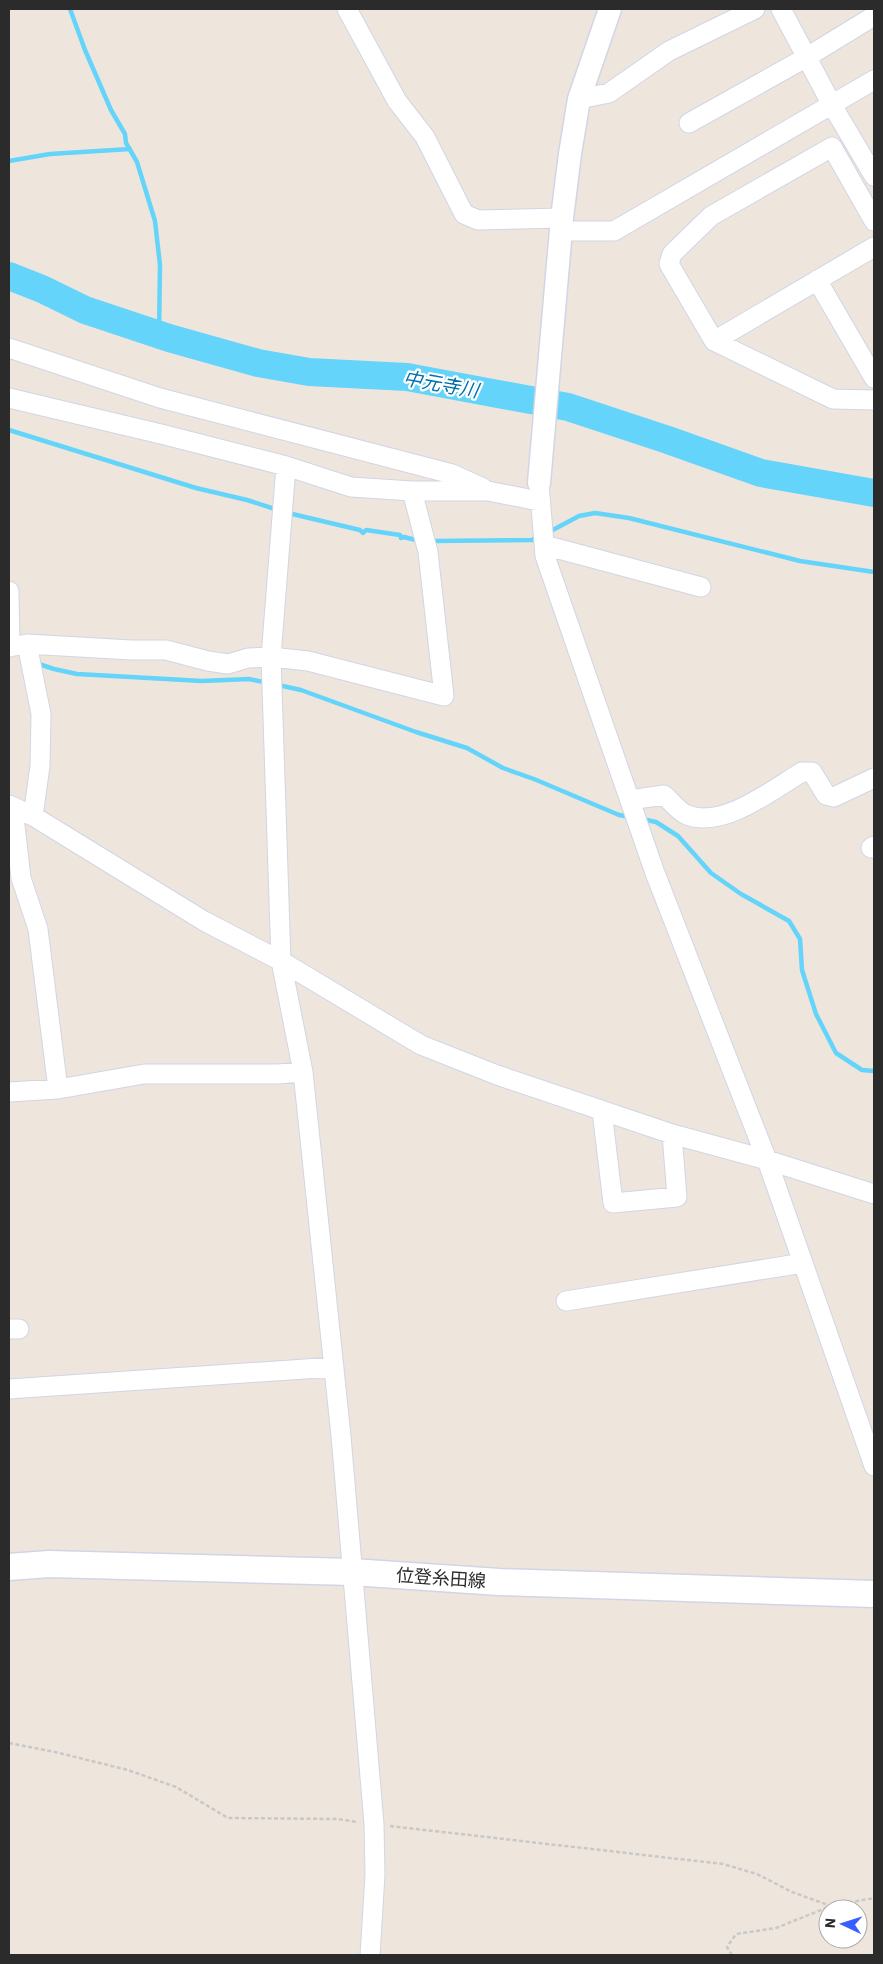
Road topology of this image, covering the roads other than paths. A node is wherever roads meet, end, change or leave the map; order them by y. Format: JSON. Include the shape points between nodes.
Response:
{"nodes":[{"id":1,"x":347,"y":9,"type":"edge"},
{"id":2,"x":610,"y":9,"type":"edge"},
{"id":3,"x":755,"y":9,"type":"edge"},
{"id":4,"x":781,"y":9,"type":"edge"},
{"id":5,"x":874,"y":16,"type":"edge"},
{"id":6,"x":807,"y":57,"type":"junction"},
{"id":7,"x":874,"y":80,"type":"edge"},
{"id":8,"x":579,"y":99,"type":"junction"},
{"id":9,"x":832,"y":105,"type":"junction"},
{"id":10,"x":689,"y":123,"type":"dead end"},
{"id":11,"x":874,"y":176,"type":"edge"},
{"id":12,"x":874,"y":221,"type":"edge"},
{"id":13,"x":562,"y":225,"type":"junction"},
{"id":14,"x":874,"y":247,"type":"edge"},
{"id":15,"x":817,"y":280,"type":"junction"},
{"id":16,"x":714,"y":341,"type":"junction"},
{"id":17,"x":9,"y":348,"type":"edge"},
{"id":18,"x":874,"y":378,"type":"edge"},
{"id":19,"x":9,"y":398,"type":"edge"},
{"id":20,"x":874,"y":400,"type":"edge"},
{"id":21,"x":286,"y":466,"type":"junction"},
{"id":22,"x":488,"y":491,"type":"junction"},
{"id":23,"x":412,"y":492,"type":"junction"},
{"id":24,"x":539,"y":492,"type":"junction"},
{"id":25,"x":544,"y":544,"type":"junction"},
{"id":26,"x":701,"y":587,"type":"dead end"},
{"id":27,"x":9,"y":591,"type":"edge"},
{"id":28,"x":15,"y":646,"type":"edge"},
{"id":29,"x":271,"y":657,"type":"junction"},
{"id":30,"x":874,"y":778,"type":"edge"},
{"id":31,"x":630,"y":800,"type":"junction"},
{"id":32,"x":11,"y":806,"type":"edge"},
{"id":33,"x":33,"y":816,"type":"junction"},
{"id":34,"x":281,"y":961,"type":"junction"},
{"id":35,"x":303,"y":1072,"type":"junction"},
{"id":36,"x":58,"y":1089,"type":"junction"},
{"id":37,"x":9,"y":1092,"type":"edge"},
{"id":38,"x":602,"y":1111,"type":"junction"},
{"id":39,"x":672,"y":1134,"type":"junction"},
{"id":40,"x":767,"y":1160,"type":"junction"},
{"id":41,"x":874,"y":1194,"type":"edge"},
{"id":42,"x":803,"y":1263,"type":"junction"},
{"id":43,"x":566,"y":1301,"type":"dead end"},
{"id":44,"x":334,"y":1368,"type":"junction"},
{"id":45,"x":9,"y":1389,"type":"edge"},
{"id":46,"x":874,"y":1466,"type":"edge"},
{"id":47,"x":9,"y":1568,"type":"edge"},
{"id":48,"x":352,"y":1572,"type":"junction"},
{"id":49,"x":874,"y":1594,"type":"edge"},
{"id":50,"x":370,"y":1955,"type":"edge"}],
"edges":[{"from":1,"to":13,"type":"street","via":[[397,101],[425,137],[464,214],[478,220]]},
{"from":2,"to":8,"type":"street"},
{"from":3,"to":8,"type":"street","via":[[669,51],[609,93]]},
{"from":4,"to":6,"type":"street"},
{"from":5,"to":6,"type":"street"},
{"from":6,"to":9,"type":"street"},
{"from":6,"to":10,"type":"street"},
{"from":7,"to":9,"type":"street"},
{"from":8,"to":13,"type":"street"},
{"from":9,"to":11,"type":"street"},
{"from":9,"to":13,"type":"street","via":[[614,231]]},
{"from":12,"to":16,"type":"street","via":[[832,148],[710,216],[672,254],[669,264]]},
{"from":13,"to":24,"type":"street"},
{"from":14,"to":15,"type":"street"},
{"from":15,"to":16,"type":"street"},
{"from":15,"to":18,"type":"street"},
{"from":16,"to":20,"type":"street","via":[[833,399]]},
{"from":17,"to":22,"type":"street","via":[[160,398],[452,474]]},
{"from":19,"to":21,"type":"street"},
{"from":21,"to":23,"type":"street","via":[[351,486]]},
{"from":21,"to":29,"type":"street"},
{"from":22,"to":23,"type":"street"},
{"from":22,"to":24,"type":"street"},
{"from":23,"to":29,"type":"street","via":[[428,552],[444,696],[308,661]]},
{"from":24,"to":25,"type":"street"},
{"from":25,"to":26,"type":"street"},
{"from":25,"to":31,"type":"street","via":[[544,556]]},
{"from":27,"to":28,"type":"street"},
{"from":28,"to":29,"type":"street","via":[[166,650],[228,664],[248,658]]},
{"from":28,"to":33,"type":"street","via":[[41,714],[40,766]]},
{"from":29,"to":34,"type":"street"},
{"from":30,"to":31,"type":"street","via":[[834,797],[826,795],[812,772],[802,772],[732,814],[706,818],[686,815],[664,795]]},
{"from":31,"to":40,"type":"street","via":[[655,873]]},
{"from":32,"to":33,"type":"street"},
{"from":32,"to":36,"type":"street","via":[[22,878],[38,929]]},
{"from":33,"to":34,"type":"street","via":[[204,921]]},
{"from":34,"to":35,"type":"street"},
{"from":34,"to":38,"type":"street","via":[[421,1045]]},
{"from":35,"to":36,"type":"street","via":[[144,1074]]},
{"from":35,"to":44,"type":"street"},
{"from":36,"to":37,"type":"street"},
{"from":38,"to":39,"type":"street"},
{"from":38,"to":39,"type":"street","via":[[614,1203],[677,1197]]},
{"from":39,"to":40,"type":"street"},
{"from":40,"to":41,"type":"street"},
{"from":40,"to":42,"type":"street"},
{"from":42,"to":43,"type":"street"},
{"from":42,"to":46,"type":"street"},
{"from":44,"to":45,"type":"street"},
{"from":44,"to":48,"type":"street"},
{"from":47,"to":48,"type":"main road","name":"位登糸田線","via":[[49,1564]]},
{"from":48,"to":49,"type":"main road","name":"位登糸田線","via":[[499,1582]]},
{"from":48,"to":50,"type":"street","via":[[374,1824],[375,1875]]}]}
